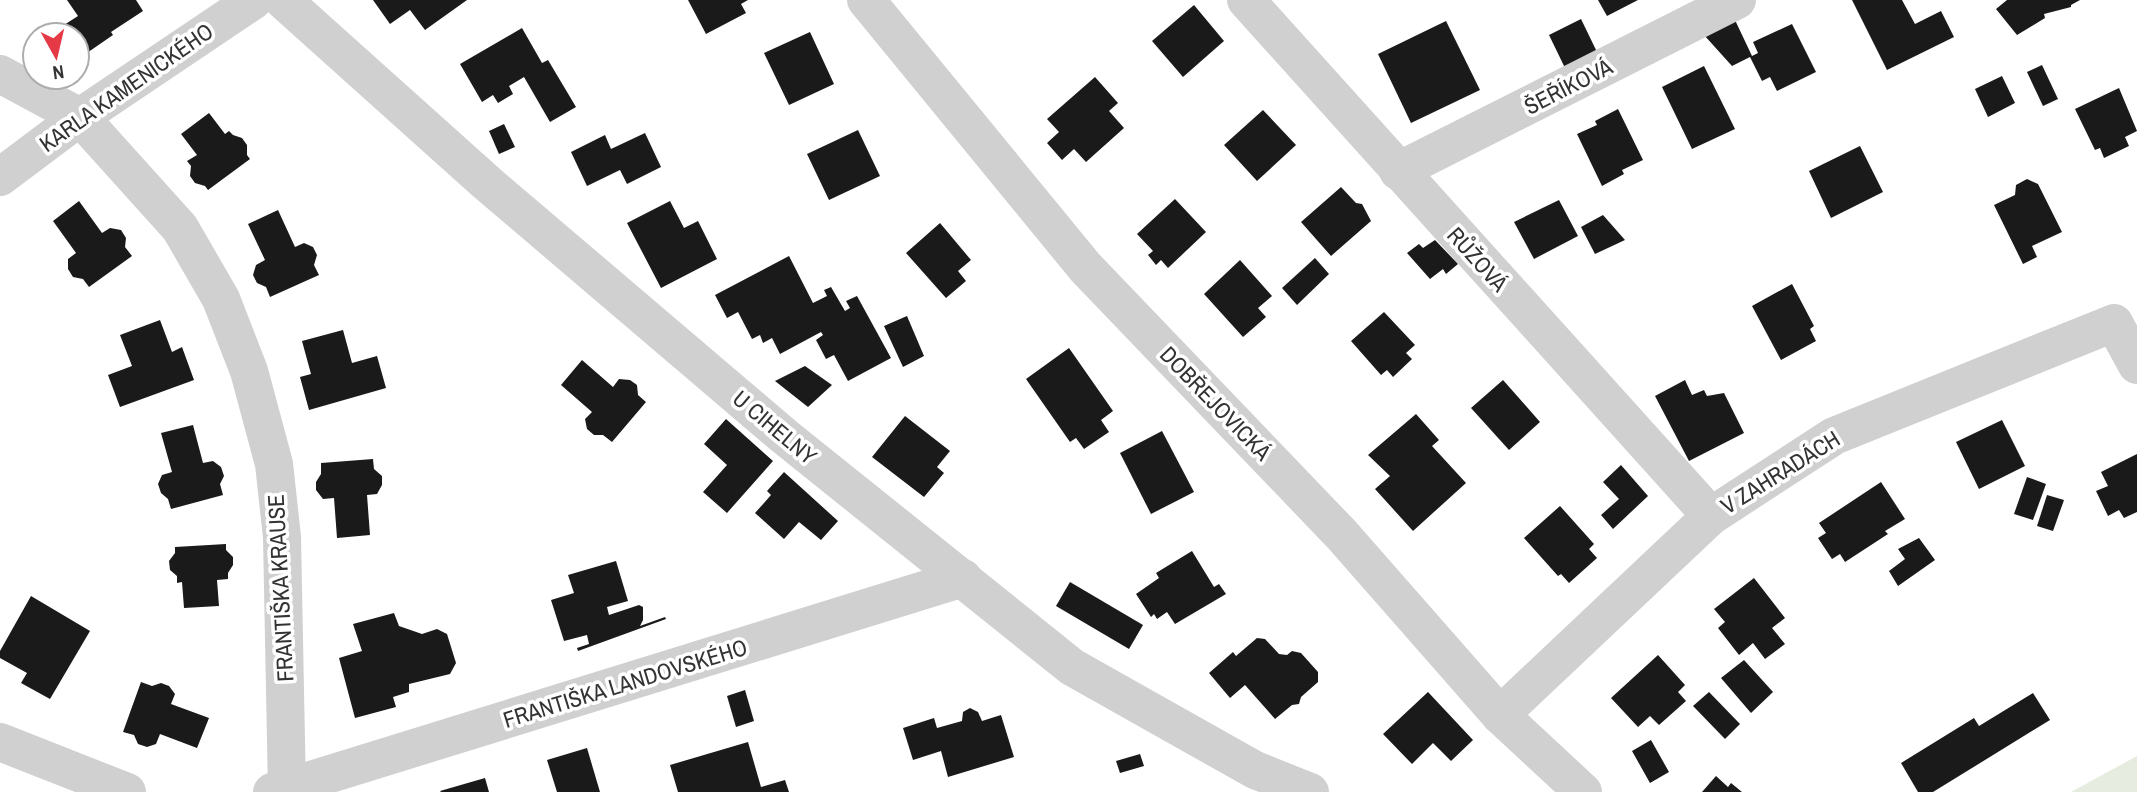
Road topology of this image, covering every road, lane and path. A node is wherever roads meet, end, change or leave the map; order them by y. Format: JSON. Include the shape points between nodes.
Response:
{"nodes":[{"id":1,"x":254,"y":0,"type":"edge"},
{"id":2,"x":283,"y":0,"type":"edge"},
{"id":3,"x":866,"y":0,"type":"edge"},
{"id":4,"x":1246,"y":0,"type":"edge"},
{"id":5,"x":1737,"y":0,"type":"edge"},
{"id":6,"x":0,"y":74,"type":"edge"},
{"id":7,"x":79,"y":117,"type":"junction"},
{"id":8,"x":1398,"y":171,"type":"junction"},
{"id":9,"x":0,"y":177,"type":"edge"},
{"id":10,"x":2137,"y":365,"type":"edge"},
{"id":11,"x":1711,"y":516,"type":"junction"},
{"id":12,"x":963,"y":578,"type":"junction"},
{"id":13,"x":1500,"y":715,"type":"junction"},
{"id":14,"x":0,"y":742,"type":"edge"},
{"id":15,"x":282,"y":791,"type":"edge"},
{"id":16,"x":127,"y":792,"type":"edge"},
{"id":17,"x":1310,"y":792,"type":"edge"},
{"id":18,"x":1583,"y":792,"type":"edge"}],
"edges":[{"from":1,"to":7,"type":"street","name":"KARLA KAMENICKÉHO"},
{"from":2,"to":12,"type":"street","name":"U CIHELNY","via":[[487,183],[784,436]]},
{"from":3,"to":13,"type":"street","name":"DOBŘEJOVICKÁ","via":[[1085,267],[1342,535]]},
{"from":4,"to":8,"type":"street","name":"RŮŽOVÁ"},
{"from":5,"to":8,"type":"street","name":"ŠEŘÍKOVÁ"},
{"from":6,"to":7,"type":"street","name":"FRANTIŠKA KRAUSE"},
{"from":7,"to":9,"type":"street","name":"KARLA KAMENICKÉHO"},
{"from":7,"to":15,"type":"street","name":"FRANTIŠKA KRAUSE","via":[[180,228],[221,299],[249,371],[274,464],[282,537]]},
{"from":8,"to":11,"type":"street","name":"RŮŽOVÁ"},
{"from":10,"to":11,"type":"street","name":"V ZAHRADÁCH","via":[[2114,323],[1834,436]]},
{"from":11,"to":13,"type":"street","name":"V ZAHRADÁCH"},
{"from":12,"to":15,"type":"street","name":"FRANTIŠKA LANDOVSKÉHO"},
{"from":12,"to":17,"type":"street","name":"U CIHELNY","via":[[1072,667],[1255,770]]},
{"from":13,"to":18,"type":"street","name":"DOBŘEJOVICKÁ"},
{"from":14,"to":16,"type":"street"}]}
